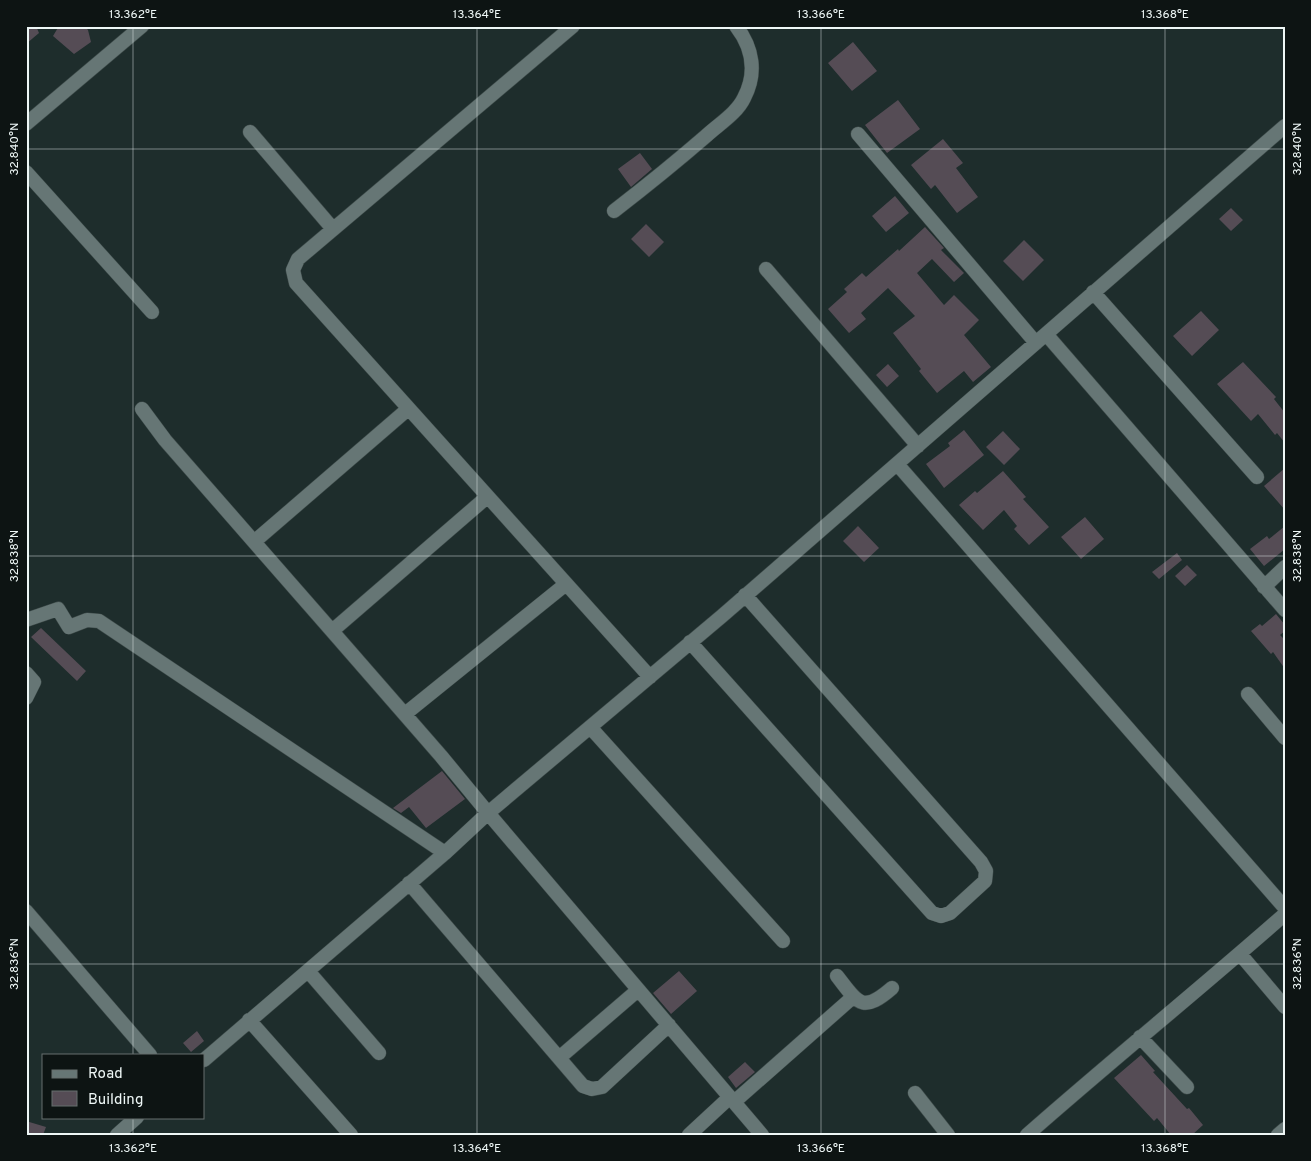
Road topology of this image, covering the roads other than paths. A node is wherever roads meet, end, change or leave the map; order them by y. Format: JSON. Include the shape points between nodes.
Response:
{"nodes":[{"id":1,"x":142,"y":26,"type":"edge"},
{"id":2,"x":573,"y":26,"type":"edge"},
{"id":3,"x":736,"y":26,"type":"edge"},
{"id":4,"x":26,"y":124,"type":"edge"},
{"id":5,"x":1285,"y":126,"type":"edge"},
{"id":6,"x":250,"y":132,"type":"dead end"},
{"id":7,"x":858,"y":134,"type":"dead end"},
{"id":8,"x":26,"y":172,"type":"edge"},
{"id":9,"x":614,"y":212,"type":"dead end"},
{"id":10,"x":333,"y":229,"type":"junction"},
{"id":11,"x":766,"y":268,"type":"dead end"},
{"id":12,"x":1093,"y":292,"type":"junction"},
{"id":13,"x":152,"y":312,"type":"dead end"},
{"id":14,"x":1041,"y":338,"type":"junction"},
{"id":15,"x":142,"y":409,"type":"dead end"},
{"id":16,"x":408,"y":409,"type":"junction"},
{"id":17,"x":918,"y":446,"type":"junction"},
{"id":18,"x":897,"y":464,"type":"junction"},
{"id":19,"x":1257,"y":477,"type":"dead end"},
{"id":20,"x":487,"y":497,"type":"junction"},
{"id":21,"x":255,"y":541,"type":"junction"},
{"id":22,"x":1285,"y":568,"type":"edge"},
{"id":23,"x":566,"y":584,"type":"junction"},
{"id":24,"x":1264,"y":587,"type":"junction"},
{"id":25,"x":745,"y":595,"type":"junction"},
{"id":26,"x":1285,"y":610,"type":"edge"},
{"id":27,"x":26,"y":620,"type":"edge"},
{"id":28,"x":332,"y":631,"type":"junction"},
{"id":29,"x":690,"y":642,"type":"junction"},
{"id":30,"x":26,"y":672,"type":"edge"},
{"id":31,"x":650,"y":677,"type":"junction"},
{"id":32,"x":1248,"y":694,"type":"dead end"},
{"id":33,"x":26,"y":698,"type":"edge"},
{"id":34,"x":405,"y":714,"type":"junction"},
{"id":35,"x":590,"y":727,"type":"junction"},
{"id":36,"x":1285,"y":738,"type":"edge"},
{"id":37,"x":488,"y":813,"type":"junction"},
{"id":38,"x":445,"y":853,"type":"junction"},
{"id":39,"x":409,"y":883,"type":"junction"},
{"id":40,"x":1285,"y":908,"type":"edge"},
{"id":41,"x":26,"y":911,"type":"edge"},
{"id":42,"x":1285,"y":914,"type":"edge"},
{"id":43,"x":783,"y":941,"type":"dead end"},
{"id":44,"x":1240,"y":954,"type":"junction"},
{"id":45,"x":308,"y":971,"type":"junction"},
{"id":46,"x":837,"y":976,"type":"dead end"},
{"id":47,"x":892,"y":988,"type":"dead end"},
{"id":48,"x":638,"y":990,"type":"junction"},
{"id":49,"x":853,"y":997,"type":"junction"},
{"id":50,"x":1285,"y":1007,"type":"edge"},
{"id":51,"x":249,"y":1020,"type":"junction"},
{"id":52,"x":669,"y":1025,"type":"junction"},
{"id":53,"x":1140,"y":1037,"type":"junction"},
{"id":54,"x":379,"y":1053,"type":"dead end"},
{"id":55,"x":149,"y":1054,"type":"edge"},
{"id":56,"x":560,"y":1058,"type":"junction"},
{"id":57,"x":205,"y":1059,"type":"edge"},
{"id":58,"x":1187,"y":1087,"type":"dead end"},
{"id":59,"x":915,"y":1092,"type":"dead end"},
{"id":60,"x":732,"y":1100,"type":"junction"},
{"id":61,"x":136,"y":1118,"type":"edge"},
{"id":62,"x":1285,"y":1129,"type":"edge"},
{"id":63,"x":117,"y":1135,"type":"edge"},
{"id":64,"x":351,"y":1135,"type":"edge"},
{"id":65,"x":689,"y":1135,"type":"edge"},
{"id":66,"x":762,"y":1135,"type":"edge"},
{"id":67,"x":948,"y":1135,"type":"edge"},
{"id":68,"x":1027,"y":1135,"type":"edge"},
{"id":69,"x":1278,"y":1135,"type":"edge"}],
"edges":[{"from":1,"to":4,"type":"street"},
{"from":2,"to":10,"type":"street"},
{"from":3,"to":9,"type":"street","via":[[752,59],[744,100]]},
{"from":5,"to":12,"type":"street"},
{"from":6,"to":10,"type":"street"},
{"from":7,"to":14,"type":"street"},
{"from":8,"to":13,"type":"street"},
{"from":10,"to":16,"type":"street","via":[[298,258],[293,270],[296,283]]},
{"from":11,"to":17,"type":"street"},
{"from":12,"to":14,"type":"street"},
{"from":12,"to":19,"type":"street"},
{"from":14,"to":17,"type":"street"},
{"from":14,"to":24,"type":"street"},
{"from":15,"to":21,"type":"street","via":[[165,440]]},
{"from":16,"to":20,"type":"street"},
{"from":16,"to":21,"type":"street"},
{"from":17,"to":18,"type":"street"},
{"from":18,"to":25,"type":"street"},
{"from":18,"to":40,"type":"street"},
{"from":20,"to":23,"type":"street"},
{"from":20,"to":28,"type":"street"},
{"from":21,"to":28,"type":"street"},
{"from":22,"to":24,"type":"street"},
{"from":23,"to":31,"type":"street"},
{"from":23,"to":34,"type":"street"},
{"from":24,"to":26,"type":"street"},
{"from":25,"to":29,"type":"street"},
{"from":25,"to":29,"type":"street","via":[[981,862],[986,871],[985,881],[950,913],[940,916],[932,913]]},
{"from":27,"to":38,"type":"street","via":[[58,609],[69,627],[87,620],[98,622]]},
{"from":28,"to":34,"type":"street"},
{"from":29,"to":31,"type":"street"},
{"from":30,"to":33,"type":"street","via":[[34,682]]},
{"from":31,"to":35,"type":"street"},
{"from":32,"to":36,"type":"street"},
{"from":34,"to":37,"type":"street"},
{"from":35,"to":37,"type":"street"},
{"from":35,"to":43,"type":"street"},
{"from":37,"to":38,"type":"street"},
{"from":37,"to":48,"type":"street"},
{"from":38,"to":39,"type":"street"},
{"from":39,"to":45,"type":"street"},
{"from":39,"to":56,"type":"street"},
{"from":41,"to":55,"type":"street"},
{"from":42,"to":44,"type":"street"},
{"from":44,"to":50,"type":"street"},
{"from":44,"to":53,"type":"street"},
{"from":45,"to":51,"type":"street"},
{"from":45,"to":54,"type":"street"},
{"from":46,"to":49,"type":"street"},
{"from":47,"to":49,"type":"street","via":[[869,1003]]},
{"from":48,"to":52,"type":"street"},
{"from":48,"to":56,"type":"street"},
{"from":49,"to":60,"type":"street"},
{"from":51,"to":57,"type":"street"},
{"from":51,"to":64,"type":"street"},
{"from":52,"to":56,"type":"street","via":[[602,1088],[583,1086]]},
{"from":52,"to":60,"type":"street"},
{"from":53,"to":58,"type":"street"},
{"from":53,"to":68,"type":"street"},
{"from":59,"to":67,"type":"street"},
{"from":60,"to":65,"type":"street"},
{"from":60,"to":66,"type":"street"},
{"from":61,"to":63,"type":"street"},
{"from":62,"to":69,"type":"street"}]}
